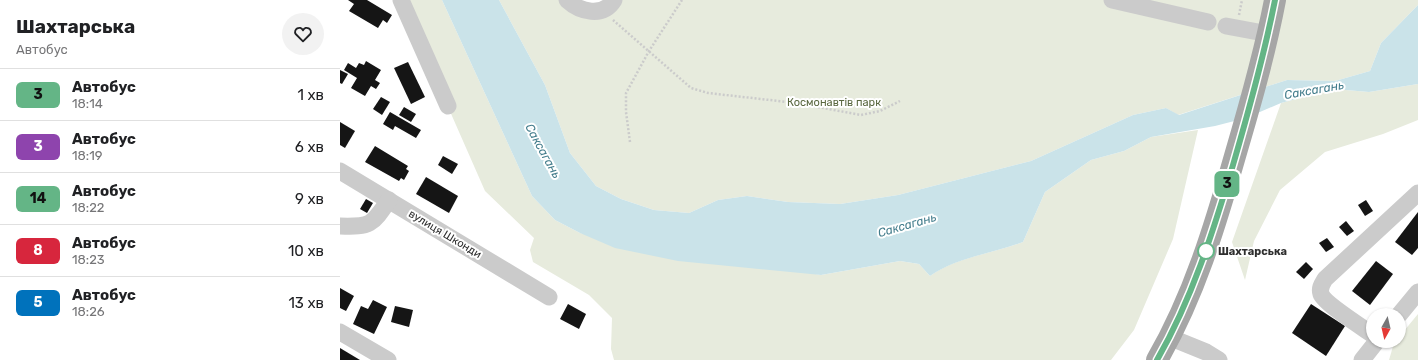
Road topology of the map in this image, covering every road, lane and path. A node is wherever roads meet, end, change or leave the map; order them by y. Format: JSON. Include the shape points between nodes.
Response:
{"nodes":[{"id":1,"x":401,"y":0,"type":"edge"},
{"id":2,"x":567,"y":0,"type":"edge"},
{"id":3,"x":682,"y":0,"type":"edge"},
{"id":4,"x":1112,"y":0,"type":"edge"},
{"id":5,"x":1275,"y":0,"type":"edge"},
{"id":6,"x":608,"y":5,"type":"edge"},
{"id":7,"x":1208,"y":22,"type":"dead end"},
{"id":8,"x":1226,"y":26,"type":"dead end"},
{"id":9,"x":1269,"y":34,"type":"junction"},
{"id":10,"x":649,"y":51,"type":"junction"},
{"id":11,"x":900,"y":101,"type":"dead end"},
{"id":12,"x":448,"y":106,"type":"dead end"},
{"id":13,"x":630,"y":142,"type":"dead end"},
{"id":14,"x":340,"y":171,"type":"edge"},
{"id":15,"x":1418,"y":193,"type":"edge"},
{"id":16,"x":389,"y":200,"type":"junction"},
{"id":17,"x":340,"y":226,"type":"edge"},
{"id":18,"x":1418,"y":292,"type":"edge"},
{"id":19,"x":550,"y":298,"type":"dead end"},
{"id":20,"x":1405,"y":308,"type":"edge"},
{"id":21,"x":1366,"y":330,"type":"edge"},
{"id":22,"x":340,"y":332,"type":"edge"},
{"id":23,"x":1169,"y":337,"type":"junction"},
{"id":24,"x":1371,"y":348,"type":"edge"},
{"id":25,"x":388,"y":360,"type":"edge"},
{"id":26,"x":1157,"y":360,"type":"edge"},
{"id":27,"x":1219,"y":360,"type":"edge"},
{"id":28,"x":1362,"y":360,"type":"edge"}],
"edges":[{"from":1,"to":12,"type":"street"},
{"from":2,"to":6,"type":"street","via":[[576,8],[588,11]]},
{"from":3,"to":10,"type":"path"},
{"from":4,"to":7,"type":"street"},
{"from":5,"to":9,"type":"main road"},
{"from":6,"to":10,"type":"path"},
{"from":8,"to":9,"type":"street"},
{"from":9,"to":23,"type":"main road","via":[[1217,219],[1199,270]]},
{"from":10,"to":11,"type":"path","via":[[691,88],[708,93],[796,103],[861,115],[880,111]]},
{"from":10,"to":13,"type":"path","via":[[626,92]]},
{"from":14,"to":16,"type":"street","name":"вулиця Шконди"},
{"from":15,"to":21,"type":"street","via":[[1321,285],[1321,294],[1328,302]]},
{"from":16,"to":17,"type":"street","via":[[375,220],[366,226]]},
{"from":16,"to":19,"type":"street","name":"вулиця Шконди"},
{"from":18,"to":20,"type":"street"},
{"from":22,"to":25,"type":"street"},
{"from":23,"to":26,"type":"main road"},
{"from":23,"to":27,"type":"street"},
{"from":24,"to":28,"type":"street"}]}
